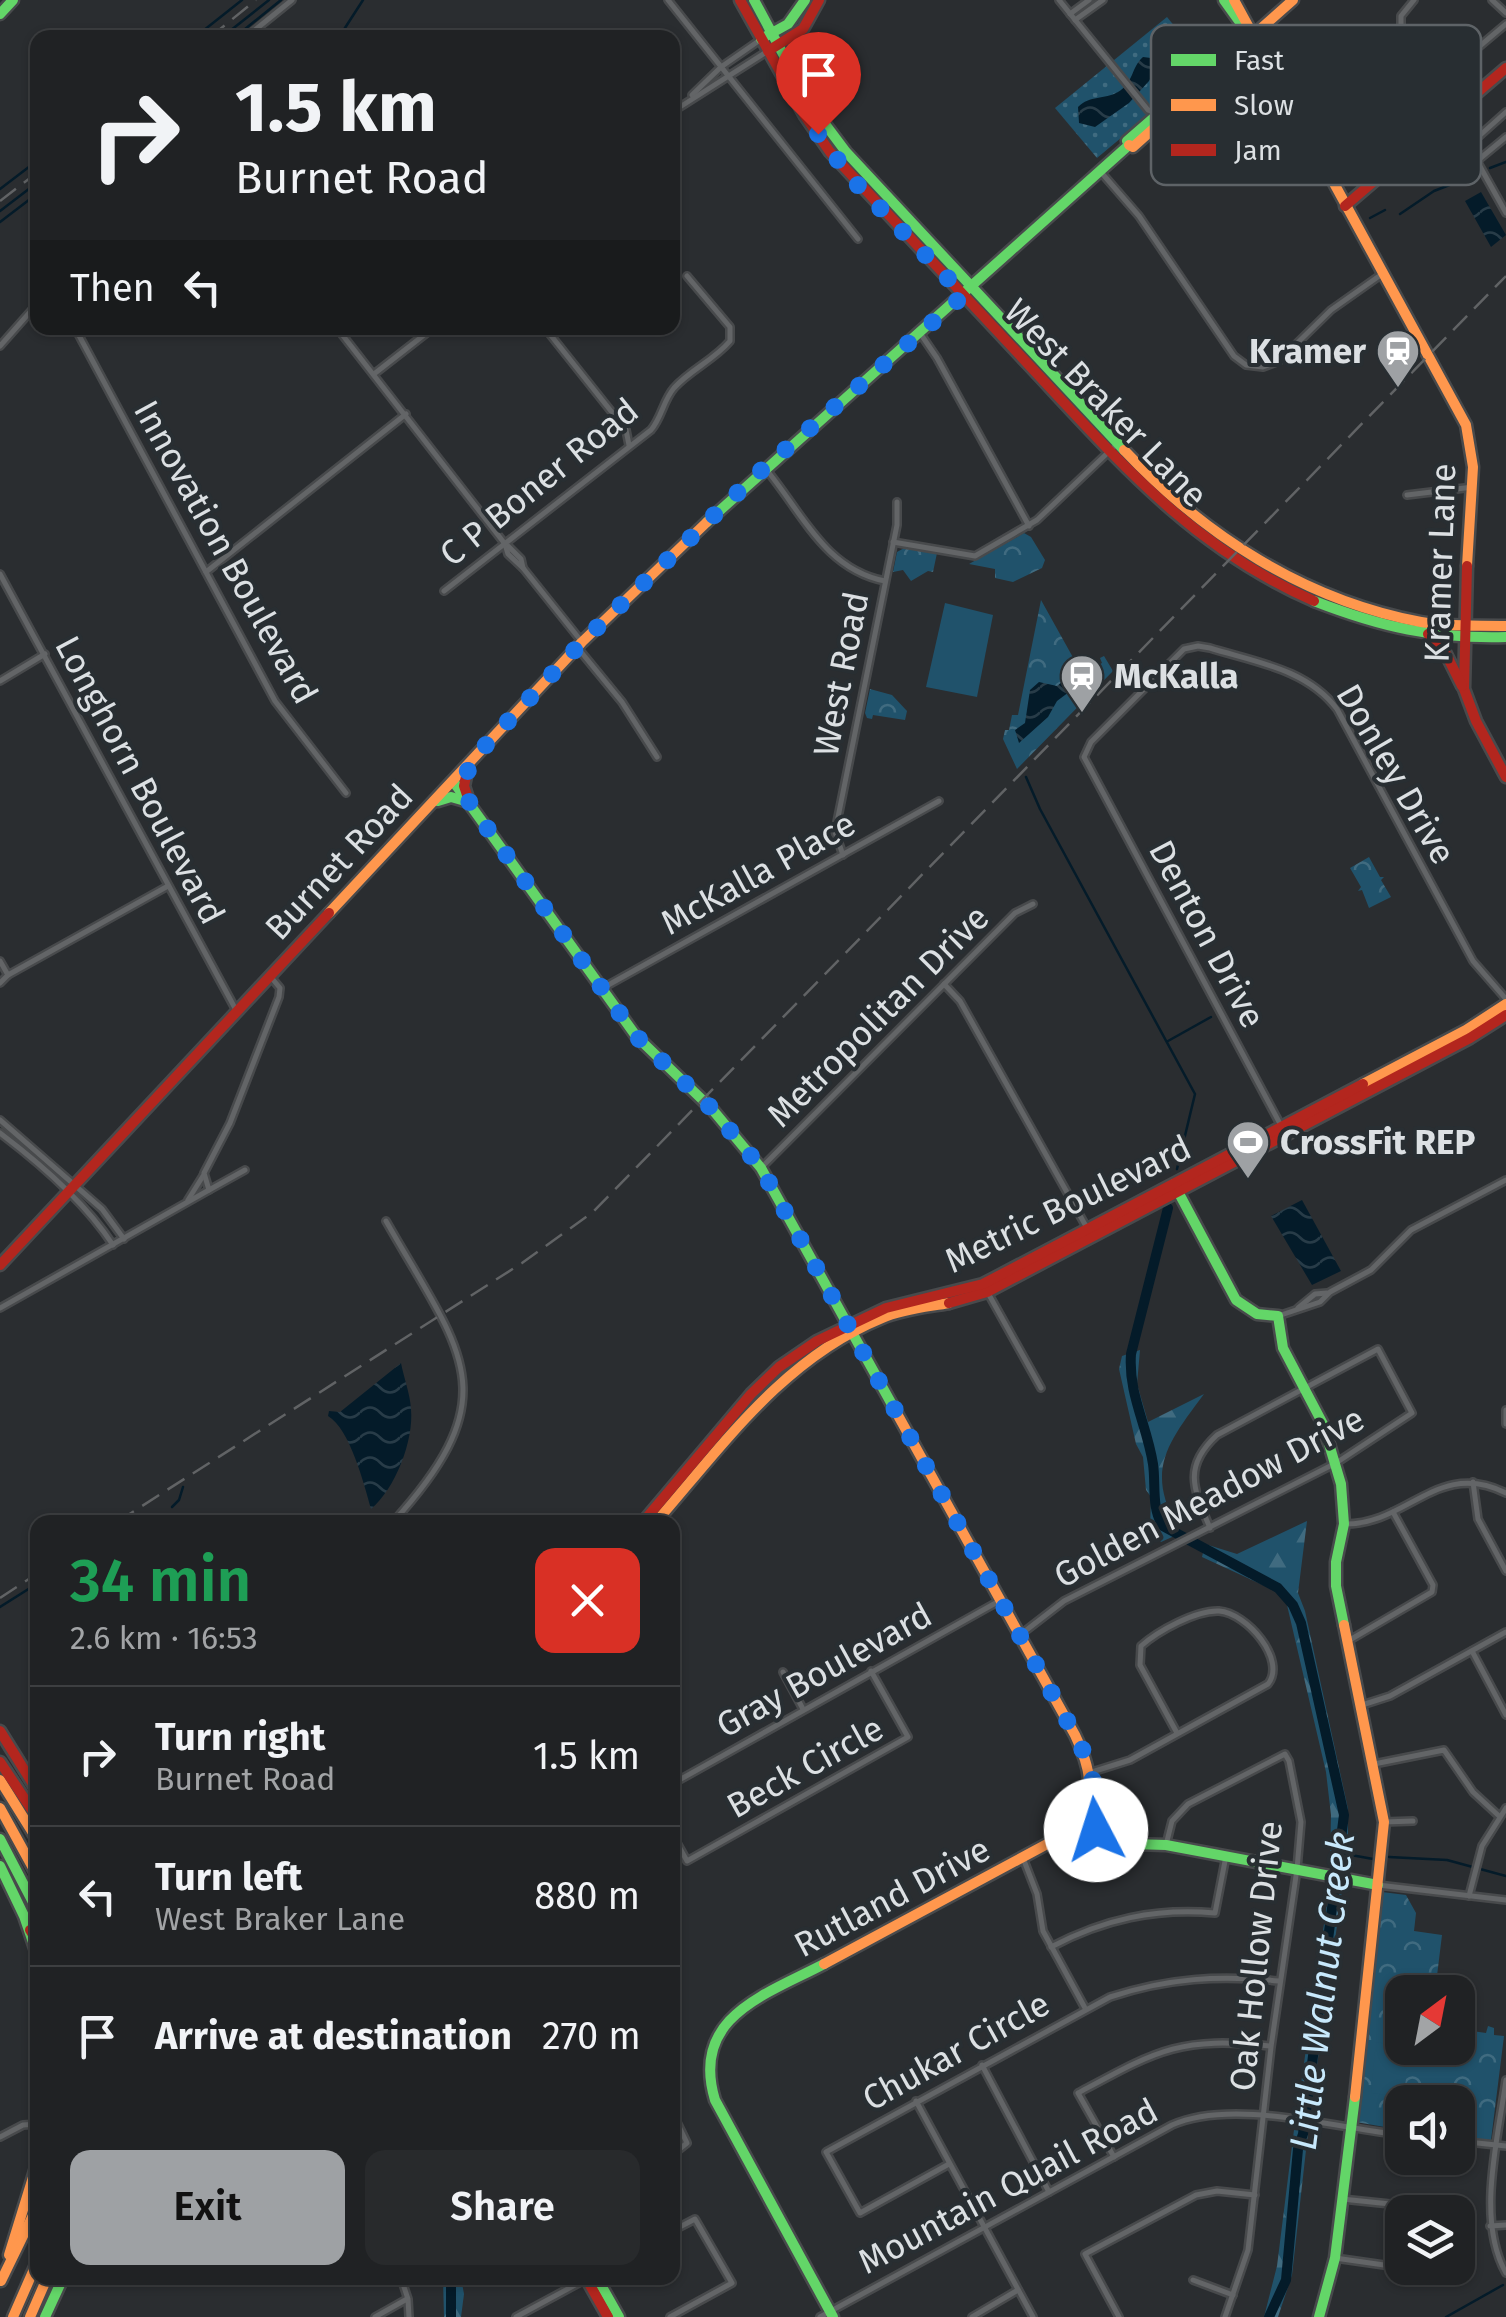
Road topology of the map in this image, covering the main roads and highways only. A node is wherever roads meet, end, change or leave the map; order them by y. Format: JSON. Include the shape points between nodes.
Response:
{"nodes":[{"id":1,"x":13,"y":0,"type":"edge"},
{"id":2,"x":740,"y":0,"type":"edge"},
{"id":3,"x":754,"y":0,"type":"edge"},
{"id":4,"x":805,"y":0,"type":"edge"},
{"id":5,"x":819,"y":0,"type":"edge"},
{"id":6,"x":1224,"y":0,"type":"edge"},
{"id":7,"x":1234,"y":0,"type":"edge"},
{"id":8,"x":1293,"y":0,"type":"edge"},
{"id":9,"x":0,"y":14,"type":"edge"},
{"id":10,"x":1242,"y":25,"type":"edge"},
{"id":11,"x":1245,"y":25,"type":"edge"},
{"id":12,"x":1265,"y":25,"type":"edge"},
{"id":13,"x":770,"y":42,"type":"junction"},
{"id":14,"x":1506,"y":68,"type":"edge"},
{"id":15,"x":1481,"y":89,"type":"edge"},
{"id":16,"x":1151,"y":119,"type":"edge"},
{"id":17,"x":1151,"y":131,"type":"edge"},
{"id":18,"x":1129,"y":145,"type":"junction"},
{"id":19,"x":1333,"y":185,"type":"edge"},
{"id":20,"x":1369,"y":185,"type":"edge"},
{"id":21,"x":1345,"y":206,"type":"junction"},
{"id":22,"x":968,"y":291,"type":"junction"},
{"id":23,"x":1310,"y":594,"type":"junction"},
{"id":24,"x":1506,"y":626,"type":"edge"},
{"id":25,"x":1463,"y":632,"type":"junction"},
{"id":26,"x":1427,"y":634,"type":"junction"},
{"id":27,"x":1506,"y":637,"type":"edge"},
{"id":28,"x":1464,"y":689,"type":"junction"},
{"id":29,"x":470,"y":762,"type":"junction"},
{"id":30,"x":1506,"y":777,"type":"edge"},
{"id":31,"x":453,"y":781,"type":"junction"},
{"id":32,"x":432,"y":803,"type":"junction"},
{"id":33,"x":470,"y":804,"type":"junction"},
{"id":34,"x":1506,"y":1002,"type":"edge"},
{"id":35,"x":1506,"y":1015,"type":"edge"},
{"id":36,"x":1284,"y":1131,"type":"junction"},
{"id":37,"x":1176,"y":1188,"type":"junction"},
{"id":38,"x":0,"y":1265,"type":"edge"},
{"id":39,"x":850,"y":1329,"type":"junction"},
{"id":40,"x":752,"y":1401,"type":"junction"},
{"id":41,"x":649,"y":1515,"type":"edge"},
{"id":42,"x":662,"y":1515,"type":"edge"},
{"id":43,"x":0,"y":1731,"type":"edge"},
{"id":44,"x":0,"y":1762,"type":"edge"},
{"id":45,"x":30,"y":1779,"type":"edge"},
{"id":46,"x":0,"y":1780,"type":"edge"},
{"id":47,"x":1091,"y":1788,"type":"junction"},
{"id":48,"x":30,"y":1807,"type":"edge"},
{"id":49,"x":0,"y":1808,"type":"edge"},
{"id":50,"x":30,"y":1827,"type":"edge"},
{"id":51,"x":1073,"y":1828,"type":"junction"},
{"id":52,"x":0,"y":1839,"type":"edge"},
{"id":53,"x":1114,"y":1843,"type":"junction"},
{"id":54,"x":30,"y":1862,"type":"edge"},
{"id":55,"x":0,"y":1866,"type":"edge"},
{"id":56,"x":1378,"y":1885,"type":"junction"},
{"id":57,"x":30,"y":1897,"type":"edge"},
{"id":58,"x":30,"y":1930,"type":"edge"},
{"id":59,"x":30,"y":2186,"type":"edge"},
{"id":60,"x":30,"y":2220,"type":"edge"},
{"id":61,"x":30,"y":2278,"type":"edge"},
{"id":62,"x":0,"y":2282,"type":"edge"},
{"id":63,"x":44,"y":2285,"type":"edge"},
{"id":64,"x":59,"y":2285,"type":"edge"},
{"id":65,"x":592,"y":2285,"type":"edge"},
{"id":66,"x":601,"y":2285,"type":"edge"},
{"id":67,"x":828,"y":2315,"type":"edge"},
{"id":68,"x":1321,"y":2316,"type":"edge"},
{"id":69,"x":13,"y":2317,"type":"edge"},
{"id":70,"x":30,"y":2317,"type":"edge"},
{"id":71,"x":45,"y":2317,"type":"edge"},
{"id":72,"x":608,"y":2317,"type":"edge"},
{"id":73,"x":619,"y":2317,"type":"edge"}],
"edges":[{"from":1,"to":9,"type":"main road"},
{"from":2,"to":13,"type":"main road","name":"West Braker Lane"},
{"from":3,"to":13,"type":"main road","name":"West Braker Lane"},
{"from":4,"to":13,"type":"main road"},
{"from":5,"to":13,"type":"main road","via":[[802,29]]},
{"from":6,"to":10,"type":"main road","name":"Kramer Lane"},
{"from":7,"to":11,"type":"main road","name":"Kramer Lane"},
{"from":8,"to":12,"type":"main road","name":"Burnet Road"},
{"from":13,"to":22,"type":"main road","name":"West Braker Lane","via":[[830,152]]},
{"from":14,"to":15,"type":"main road"},
{"from":16,"to":18,"type":"main road","name":"Burnet Road"},
{"from":17,"to":18,"type":"main road","name":"Burnet Road"},
{"from":18,"to":22,"type":"main road","name":"Burnet Road"},
{"from":19,"to":21,"type":"main road","name":"Kramer Lane"},
{"from":20,"to":21,"type":"main road"},
{"from":21,"to":25,"type":"main road","name":"Kramer Lane","via":[[1464,421],[1473,487]]},
{"from":22,"to":23,"type":"main road","name":"West Braker Lane","via":[[1187,528],[1230,559]]},
{"from":22,"to":29,"type":"main road","name":"Burnet Road","via":[[765,468],[579,644]]},
{"from":23,"to":25,"type":"main road","name":"West Braker Lane"},
{"from":23,"to":26,"type":"main road","name":"West Braker Lane","via":[[1353,616]]},
{"from":24,"to":25,"type":"main road","name":"West Braker Lane"},
{"from":25,"to":26,"type":"main road","name":"West Braker Lane"},
{"from":25,"to":27,"type":"main road","name":"West Braker Lane"},
{"from":25,"to":28,"type":"main road","name":"Kramer Lane"},
{"from":26,"to":28,"type":"main road","via":[[1444,650]]},
{"from":28,"to":30,"type":"main road","name":"Kramer Lane"},
{"from":29,"to":31,"type":"main road","name":"Burnet Road"},
{"from":29,"to":33,"type":"main road","via":[[464,786]]},
{"from":31,"to":32,"type":"main road","name":"Burnet Road"},
{"from":31,"to":33,"type":"main road"},
{"from":32,"to":33,"type":"main road","via":[[452,798]]},
{"from":32,"to":38,"type":"main road","name":"Burnet Road"},
{"from":33,"to":39,"type":"main road","via":[[644,1045],[712,1109],[761,1168]]},
{"from":34,"to":36,"type":"main road","name":"Metric Boulevard"},
{"from":35,"to":36,"type":"main road","name":"Metric Boulevard"},
{"from":36,"to":37,"type":"main road","name":"Metric Boulevard"},
{"from":37,"to":39,"type":"main road","name":"Metric Boulevard","via":[[985,1288],[896,1304]]},
{"from":37,"to":56,"type":"main road","via":[[1236,1300],[1257,1314],[1278,1316],[1283,1348],[1336,1463],[1344,1524],[1336,1586],[1384,1822]]},
{"from":39,"to":40,"type":"main road","name":"Metric Boulevard","via":[[783,1364]]},
{"from":39,"to":47,"type":"main road","via":[[1092,1772]]},
{"from":40,"to":41,"type":"main road","name":"Metric Boulevard"},
{"from":40,"to":42,"type":"main road","name":"Metric Boulevard"},
{"from":43,"to":45,"type":"main road"},
{"from":44,"to":48,"type":"main road"},
{"from":46,"to":50,"type":"main road"},
{"from":47,"to":51,"type":"main road"},
{"from":47,"to":53,"type":"main road","via":[[1096,1830]]},
{"from":49,"to":54,"type":"main road"},
{"from":51,"to":53,"type":"main road","via":[[1094,1842]]},
{"from":51,"to":67,"type":"main road","name":"Rutland Drive","via":[[745,2006],[714,2039],[708,2070],[715,2100]]},
{"from":52,"to":57,"type":"main road"},
{"from":53,"to":56,"type":"main road","via":[[1166,1844]]},
{"from":55,"to":58,"type":"main road"},
{"from":56,"to":68,"type":"main road","via":[[1335,2258]]},
{"from":59,"to":62,"type":"main road"},
{"from":60,"to":62,"type":"main road"},
{"from":61,"to":69,"type":"main road"},
{"from":63,"to":70,"type":"main road"},
{"from":64,"to":71,"type":"main road"},
{"from":65,"to":72,"type":"main road"},
{"from":66,"to":73,"type":"main road"}]}
